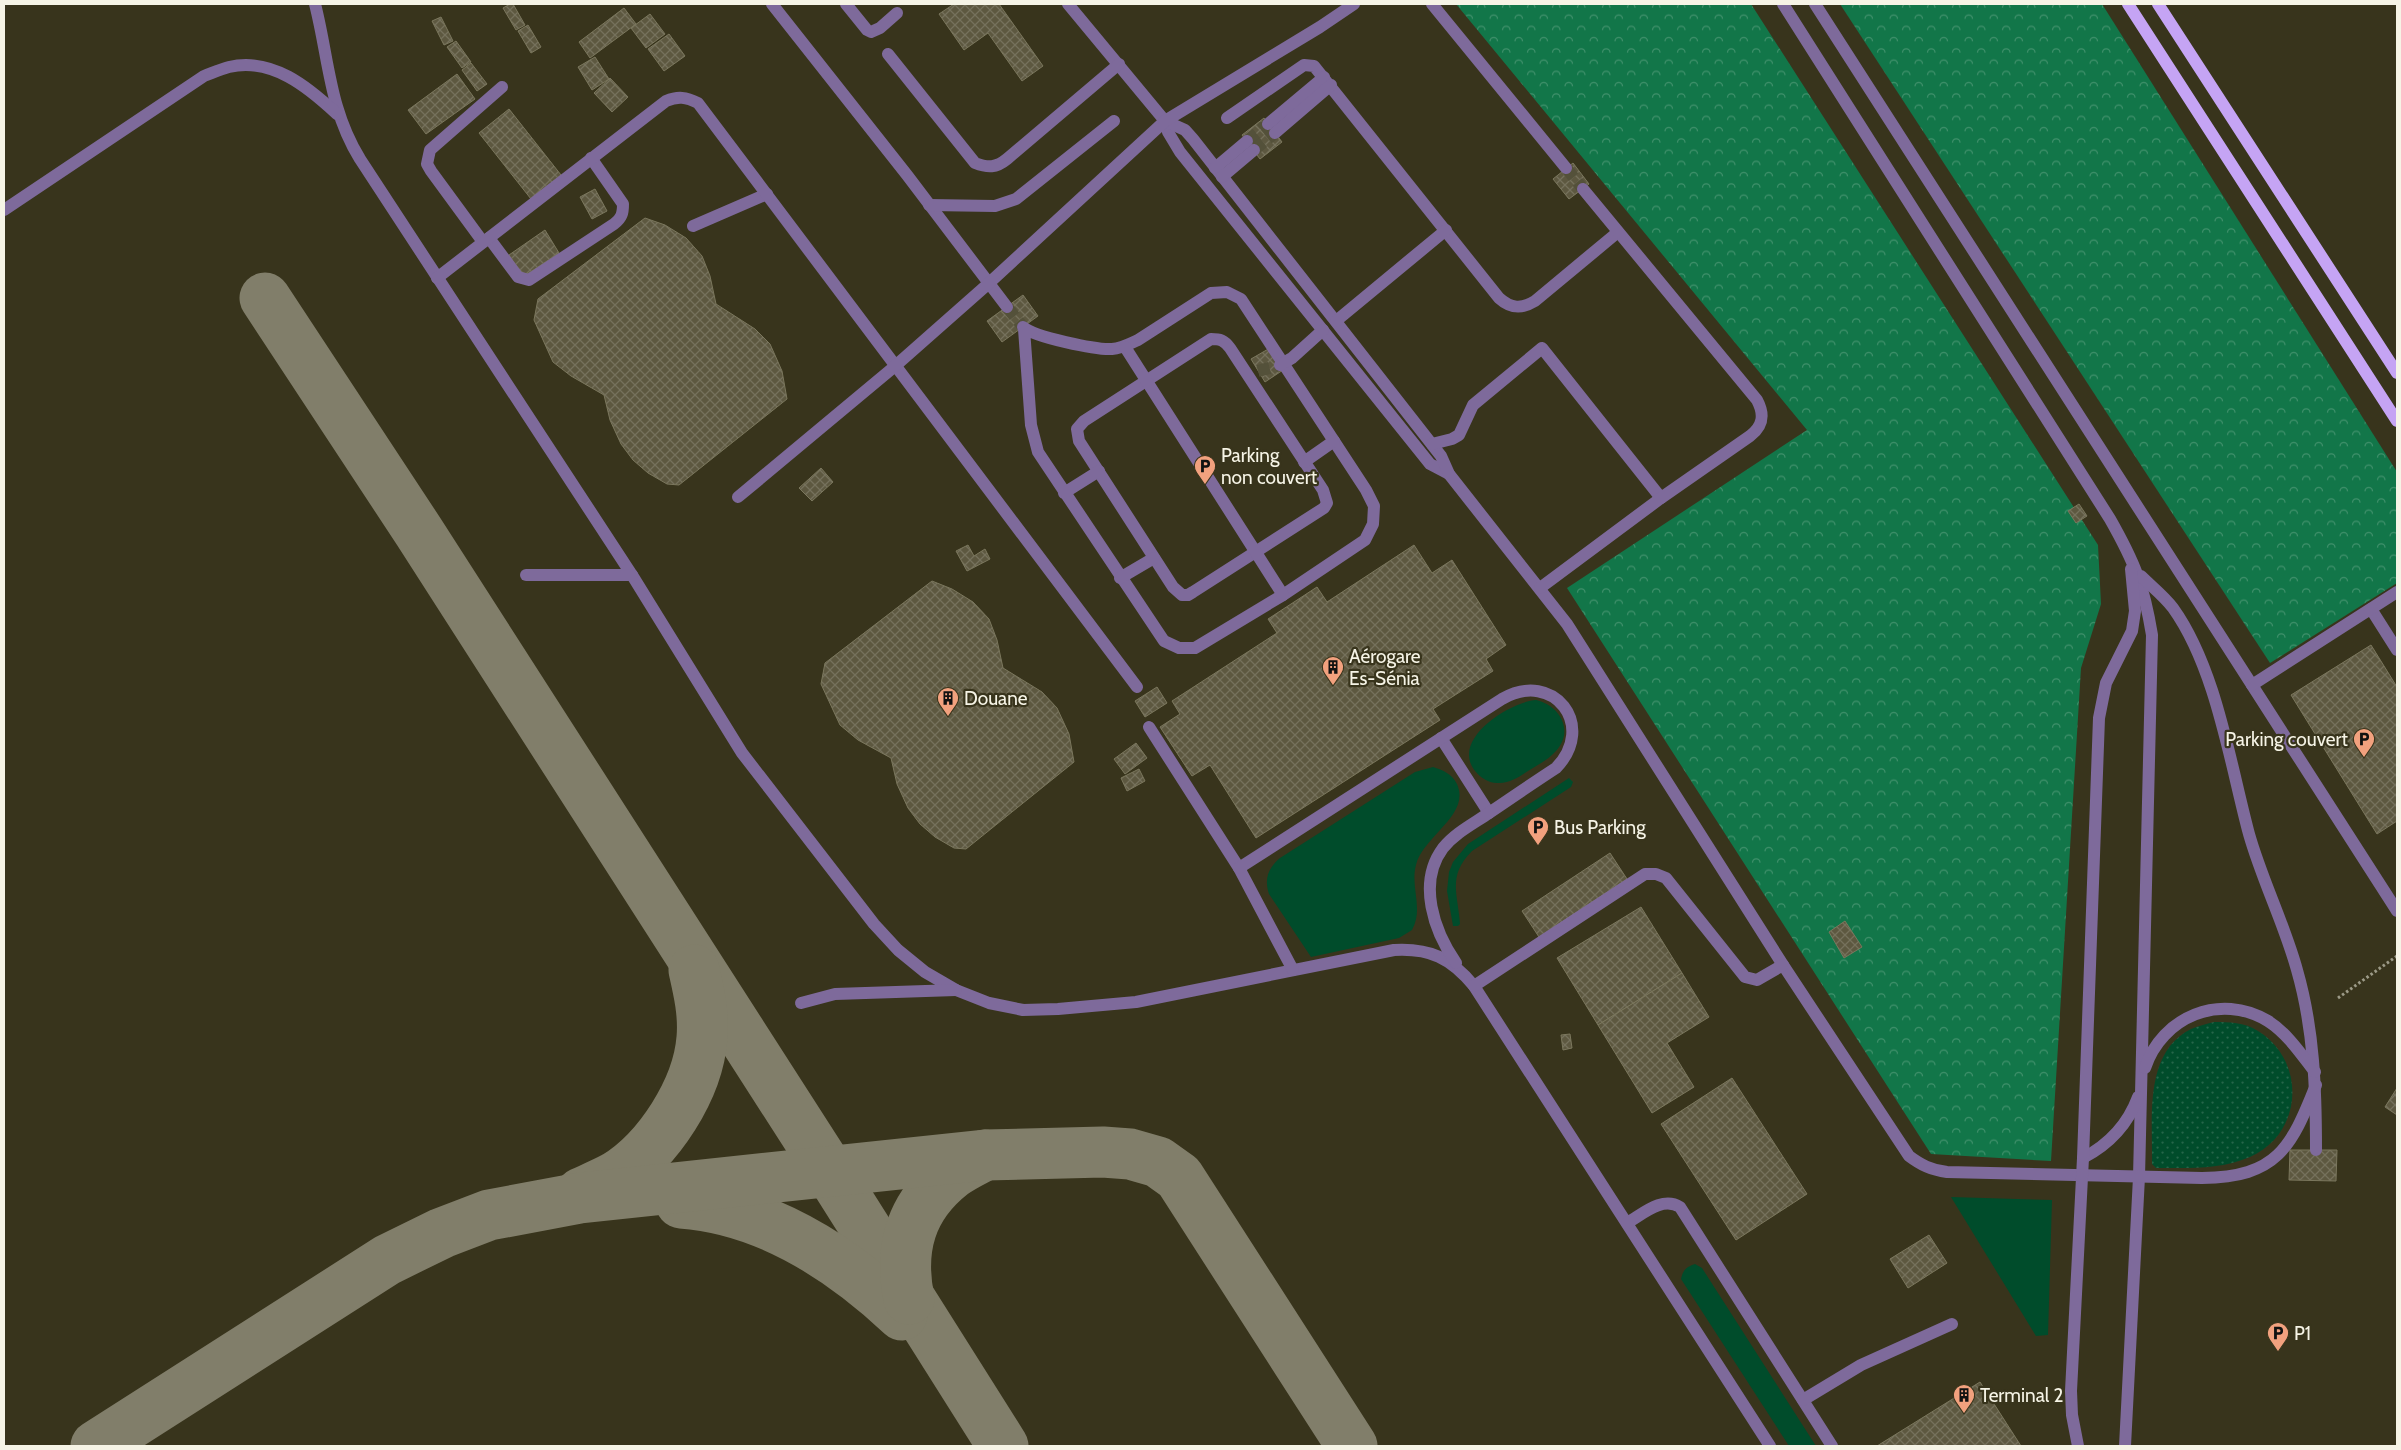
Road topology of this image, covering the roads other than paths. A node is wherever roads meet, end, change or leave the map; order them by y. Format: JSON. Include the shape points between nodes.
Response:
{"nodes":[{"id":1,"x":315,"y":4,"type":"edge"},
{"id":2,"x":772,"y":4,"type":"edge"},
{"id":3,"x":846,"y":4,"type":"edge"},
{"id":4,"x":1068,"y":4,"type":"edge"},
{"id":5,"x":1354,"y":4,"type":"edge"},
{"id":6,"x":1432,"y":4,"type":"edge"},
{"id":7,"x":1783,"y":4,"type":"edge"},
{"id":8,"x":1815,"y":4,"type":"edge"},
{"id":9,"x":2128,"y":4,"type":"edge"},
{"id":10,"x":2158,"y":4,"type":"edge"},
{"id":11,"x":897,"y":13,"type":"dead end"},
{"id":12,"x":888,"y":54,"type":"dead end"},
{"id":13,"x":1119,"y":64,"type":"junction"},
{"id":14,"x":1328,"y":81,"type":"junction"},
{"id":15,"x":502,"y":87,"type":"dead end"},
{"id":16,"x":337,"y":114,"type":"junction"},
{"id":17,"x":1227,"y":118,"type":"dead end"},
{"id":18,"x":1114,"y":120,"type":"dead end"},
{"id":19,"x":1165,"y":120,"type":"junction"},
{"id":20,"x":1271,"y":128,"type":"tunnel mouth"},
{"id":21,"x":1250,"y":146,"type":"tunnel mouth"},
{"id":22,"x":591,"y":158,"type":"junction"},
{"id":23,"x":1566,"y":168,"type":"tunnel mouth"},
{"id":24,"x":1218,"y":173,"type":"junction"},
{"id":25,"x":1583,"y":189,"type":"tunnel mouth"},
{"id":26,"x":767,"y":194,"type":"junction"},
{"id":27,"x":929,"y":205,"type":"junction"},
{"id":28,"x":4,"y":210,"type":"edge"},
{"id":29,"x":693,"y":226,"type":"dead end"},
{"id":30,"x":1446,"y":230,"type":"junction"},
{"id":31,"x":1618,"y":232,"type":"junction"},
{"id":32,"x":486,"y":240,"type":"junction"},
{"id":33,"x":437,"y":278,"type":"junction"},
{"id":34,"x":988,"y":284,"type":"junction"},
{"id":35,"x":1007,"y":307,"type":"tunnel mouth"},
{"id":36,"x":1336,"y":321,"type":"junction"},
{"id":37,"x":1323,"y":330,"type":"junction"},
{"id":38,"x":1125,"y":347,"type":"junction"},
{"id":39,"x":1282,"y":364,"type":"junction"},
{"id":40,"x":894,"y":367,"type":"junction"},
{"id":41,"x":2397,"y":373,"type":"edge"},
{"id":42,"x":1146,"y":380,"type":"junction"},
{"id":43,"x":1388,"y":388,"type":"junction"},
{"id":44,"x":1377,"y":398,"type":"junction"},
{"id":45,"x":2397,"y":421,"type":"edge"},
{"id":46,"x":1334,"y":441,"type":"junction"},
{"id":47,"x":1432,"y":444,"type":"junction"},
{"id":48,"x":1304,"y":462,"type":"junction"},
{"id":49,"x":1098,"y":471,"type":"junction"},
{"id":50,"x":1448,"y":474,"type":"junction"},
{"id":51,"x":1064,"y":493,"type":"junction"},
{"id":52,"x":738,"y":497,"type":"dead end"},
{"id":53,"x":1661,"y":498,"type":"junction"},
{"id":54,"x":1255,"y":551,"type":"junction"},
{"id":55,"x":2128,"y":552,"type":"junction"},
{"id":56,"x":1154,"y":558,"type":"junction"},
{"id":57,"x":2139,"y":574,"type":"junction"},
{"id":58,"x":526,"y":575,"type":"dead end"},
{"id":59,"x":632,"y":575,"type":"junction"},
{"id":60,"x":1120,"y":578,"type":"junction"},
{"id":61,"x":1540,"y":588,"type":"junction"},
{"id":62,"x":2397,"y":592,"type":"edge"},
{"id":63,"x":1283,"y":595,"type":"junction"},
{"id":64,"x":2370,"y":609,"type":"junction"},
{"id":65,"x":2397,"y":650,"type":"edge"},
{"id":66,"x":2252,"y":685,"type":"junction"},
{"id":67,"x":1137,"y":687,"type":"dead end"},
{"id":68,"x":1149,"y":727,"type":"dead end"},
{"id":69,"x":1441,"y":738,"type":"junction"},
{"id":70,"x":1489,"y":813,"type":"junction"},
{"id":71,"x":1239,"y":868,"type":"junction"},
{"id":72,"x":2397,"y":910,"type":"edge"},
{"id":73,"x":1783,"y":966,"type":"junction"},
{"id":74,"x":1293,"y":970,"type":"junction"},
{"id":75,"x":1462,"y":971,"type":"junction"},
{"id":76,"x":1474,"y":986,"type":"junction"},
{"id":77,"x":956,"y":990,"type":"junction"},
{"id":78,"x":800,"y":1003,"type":"dead end"},
{"id":79,"x":2315,"y":1072,"type":"junction"},
{"id":80,"x":2141,"y":1084,"type":"junction"},
{"id":81,"x":2316,"y":1085,"type":"junction"},
{"id":82,"x":2316,"y":1150,"type":"dead end"},
{"id":83,"x":2083,"y":1158,"type":"junction"},
{"id":84,"x":2082,"y":1175,"type":"junction"},
{"id":85,"x":2139,"y":1177,"type":"junction"},
{"id":86,"x":1627,"y":1223,"type":"junction"},
{"id":87,"x":1952,"y":1324,"type":"dead end"},
{"id":88,"x":1803,"y":1400,"type":"junction"},
{"id":89,"x":1770,"y":1446,"type":"edge"},
{"id":90,"x":1832,"y":1446,"type":"edge"},
{"id":91,"x":2078,"y":1446,"type":"edge"},
{"id":92,"x":2125,"y":1446,"type":"edge"}],
"edges":[{"from":1,"to":16,"type":"street"},
{"from":2,"to":27,"type":"street"},
{"from":3,"to":11,"type":"street","via":[[871,32]]},
{"from":4,"to":13,"type":"street"},
{"from":5,"to":19,"type":"street"},
{"from":6,"to":23,"type":"street"},
{"from":7,"to":55,"type":"street"},
{"from":8,"to":66,"type":"street"},
{"from":9,"to":45,"type":"main road"},
{"from":10,"to":41,"type":"main road"},
{"from":12,"to":13,"type":"street","via":[[975,163],[986,167],[998,166],[1008,159]]},
{"from":13,"to":19,"type":"street"},
{"from":14,"to":17,"type":"street","via":[[1314,66],[1304,66]]},
{"from":14,"to":20,"type":"street"},
{"from":14,"to":30,"type":"street"},
{"from":15,"to":32,"type":"street","via":[[436,144],[427,157],[431,171]]},
{"from":16,"to":28,"type":"street","via":[[311,90],[284,73],[258,66],[230,67],[204,76]]},
{"from":16,"to":33,"type":"street","via":[[346,137]]},
{"from":18,"to":27,"type":"street","via":[[1016,199],[995,206]]},
{"from":19,"to":24,"type":"street","via":[[1186,130]]},
{"from":19,"to":34,"type":"street"},
{"from":19,"to":37,"type":"street","via":[[1180,152]]},
{"from":21,"to":24,"type":"street"},
{"from":22,"to":26,"type":"street","via":[[666,101],[676,97],[688,98],[705,111]]},
{"from":22,"to":32,"type":"street"},
{"from":22,"to":32,"type":"street","via":[[623,204],[620,219],[614,224],[530,280],[518,277]]},
{"from":24,"to":36,"type":"street"},
{"from":25,"to":31,"type":"street"},
{"from":26,"to":29,"type":"street"},
{"from":26,"to":40,"type":"street"},
{"from":27,"to":34,"type":"street"},
{"from":30,"to":31,"type":"street","via":[[1505,304],[1515,308],[1526,307],[1535,301]]},
{"from":30,"to":36,"type":"street"},
{"from":31,"to":53,"type":"street","via":[[1762,410],[1758,430]]},
{"from":32,"to":33,"type":"street"},
{"from":33,"to":59,"type":"street"},
{"from":34,"to":35,"type":"street"},
{"from":34,"to":40,"type":"street"},
{"from":36,"to":43,"type":"street"},
{"from":37,"to":39,"type":"street"},
{"from":37,"to":44,"type":"street"},
{"from":38,"to":39,"type":"street","via":[[1197,300],[1211,293],[1227,292],[1241,299]]},
{"from":38,"to":42,"type":"street"},
{"from":38,"to":51,"type":"street","via":[[1098,349],[1024,328],[1034,439],[1045,465]]},
{"from":39,"to":46,"type":"street"},
{"from":40,"to":52,"type":"street"},
{"from":40,"to":67,"type":"street"},
{"from":42,"to":48,"type":"street","via":[[1211,339],[1225,342],[1253,374]]},
{"from":42,"to":49,"type":"street","via":[[1084,421],[1077,430],[1079,441]]},
{"from":42,"to":54,"type":"street"},
{"from":43,"to":44,"type":"street"},
{"from":43,"to":47,"type":"street"},
{"from":44,"to":50,"type":"street","via":[[1430,464]]},
{"from":46,"to":48,"type":"street"},
{"from":46,"to":63,"type":"street","via":[[1374,506],[1373,524],[1365,540]]},
{"from":47,"to":50,"type":"street","via":[[1445,461]]},
{"from":47,"to":53,"type":"street","via":[[1459,434],[1473,405],[1542,348]]},
{"from":48,"to":54,"type":"street","via":[[1327,496],[1324,508]]},
{"from":49,"to":51,"type":"street"},
{"from":49,"to":56,"type":"street"},
{"from":50,"to":61,"type":"street"},
{"from":51,"to":60,"type":"street"},
{"from":53,"to":61,"type":"street"},
{"from":54,"to":56,"type":"street","via":[[1188,595],[1177,592]]},
{"from":54,"to":63,"type":"street"},
{"from":55,"to":57,"type":"street"},
{"from":55,"to":83,"type":"street","via":[[2135,611],[2132,631],[2106,683],[2099,718]]},
{"from":56,"to":60,"type":"street"},
{"from":57,"to":79,"type":"street","via":[[2172,607],[2186,630],[2214,699],[2250,835],[2297,969]]},
{"from":57,"to":80,"type":"street","via":[[2152,635]]},
{"from":58,"to":59,"type":"street"},
{"from":59,"to":77,"type":"street","via":[[742,753],[862,909],[898,950],[925,972]]},
{"from":60,"to":63,"type":"street","via":[[1164,641],[1179,648],[1195,648]]},
{"from":61,"to":73,"type":"street","via":[[1567,624]]},
{"from":62,"to":64,"type":"street"},
{"from":64,"to":65,"type":"street"},
{"from":64,"to":66,"type":"street"},
{"from":66,"to":72,"type":"street"},
{"from":68,"to":71,"type":"street"},
{"from":69,"to":70,"type":"street"},
{"from":69,"to":70,"type":"street","via":[[1514,692],[1542,691],[1555,697],[1565,708],[1573,733],[1565,759]]},
{"from":69,"to":71,"type":"street"},
{"from":70,"to":75,"type":"street","via":[[1451,839],[1435,862],[1431,877],[1430,892],[1437,930]]},
{"from":71,"to":74,"type":"street"},
{"from":73,"to":76,"type":"street","via":[[1757,980],[1745,978],[1666,878],[1645,874]]},
{"from":73,"to":84,"type":"street","via":[[1901,1145],[1920,1165],[1947,1172]]},
{"from":74,"to":75,"type":"street","via":[[1413,949],[1446,959]]},
{"from":74,"to":77,"type":"street","via":[[1136,1002],[1058,1009],[1023,1010],[988,1003]]},
{"from":75,"to":76,"type":"street"},
{"from":76,"to":86,"type":"street"},
{"from":77,"to":78,"type":"street","via":[[835,994]]},
{"from":79,"to":80,"type":"street","via":[[2290,1040],[2270,1022],[2245,1011],[2218,1008],[2192,1015],[2168,1030],[2151,1052]]},
{"from":79,"to":81,"type":"street"},
{"from":80,"to":83,"type":"street","via":[[2135,1105],[2119,1129],[2107,1143]]},
{"from":80,"to":85,"type":"street"},
{"from":81,"to":82,"type":"street"},
{"from":81,"to":85,"type":"street","via":[[2291,1141],[2260,1167],[2218,1178]]},
{"from":83,"to":84,"type":"street"},
{"from":84,"to":85,"type":"street"},
{"from":84,"to":91,"type":"street","via":[[2071,1392]]},
{"from":85,"to":92,"type":"street"},
{"from":86,"to":88,"type":"street","via":[[1664,1202],[1680,1207]]},
{"from":86,"to":89,"type":"street"},
{"from":87,"to":88,"type":"street","via":[[1861,1365]]},
{"from":88,"to":90,"type":"street"}]}
